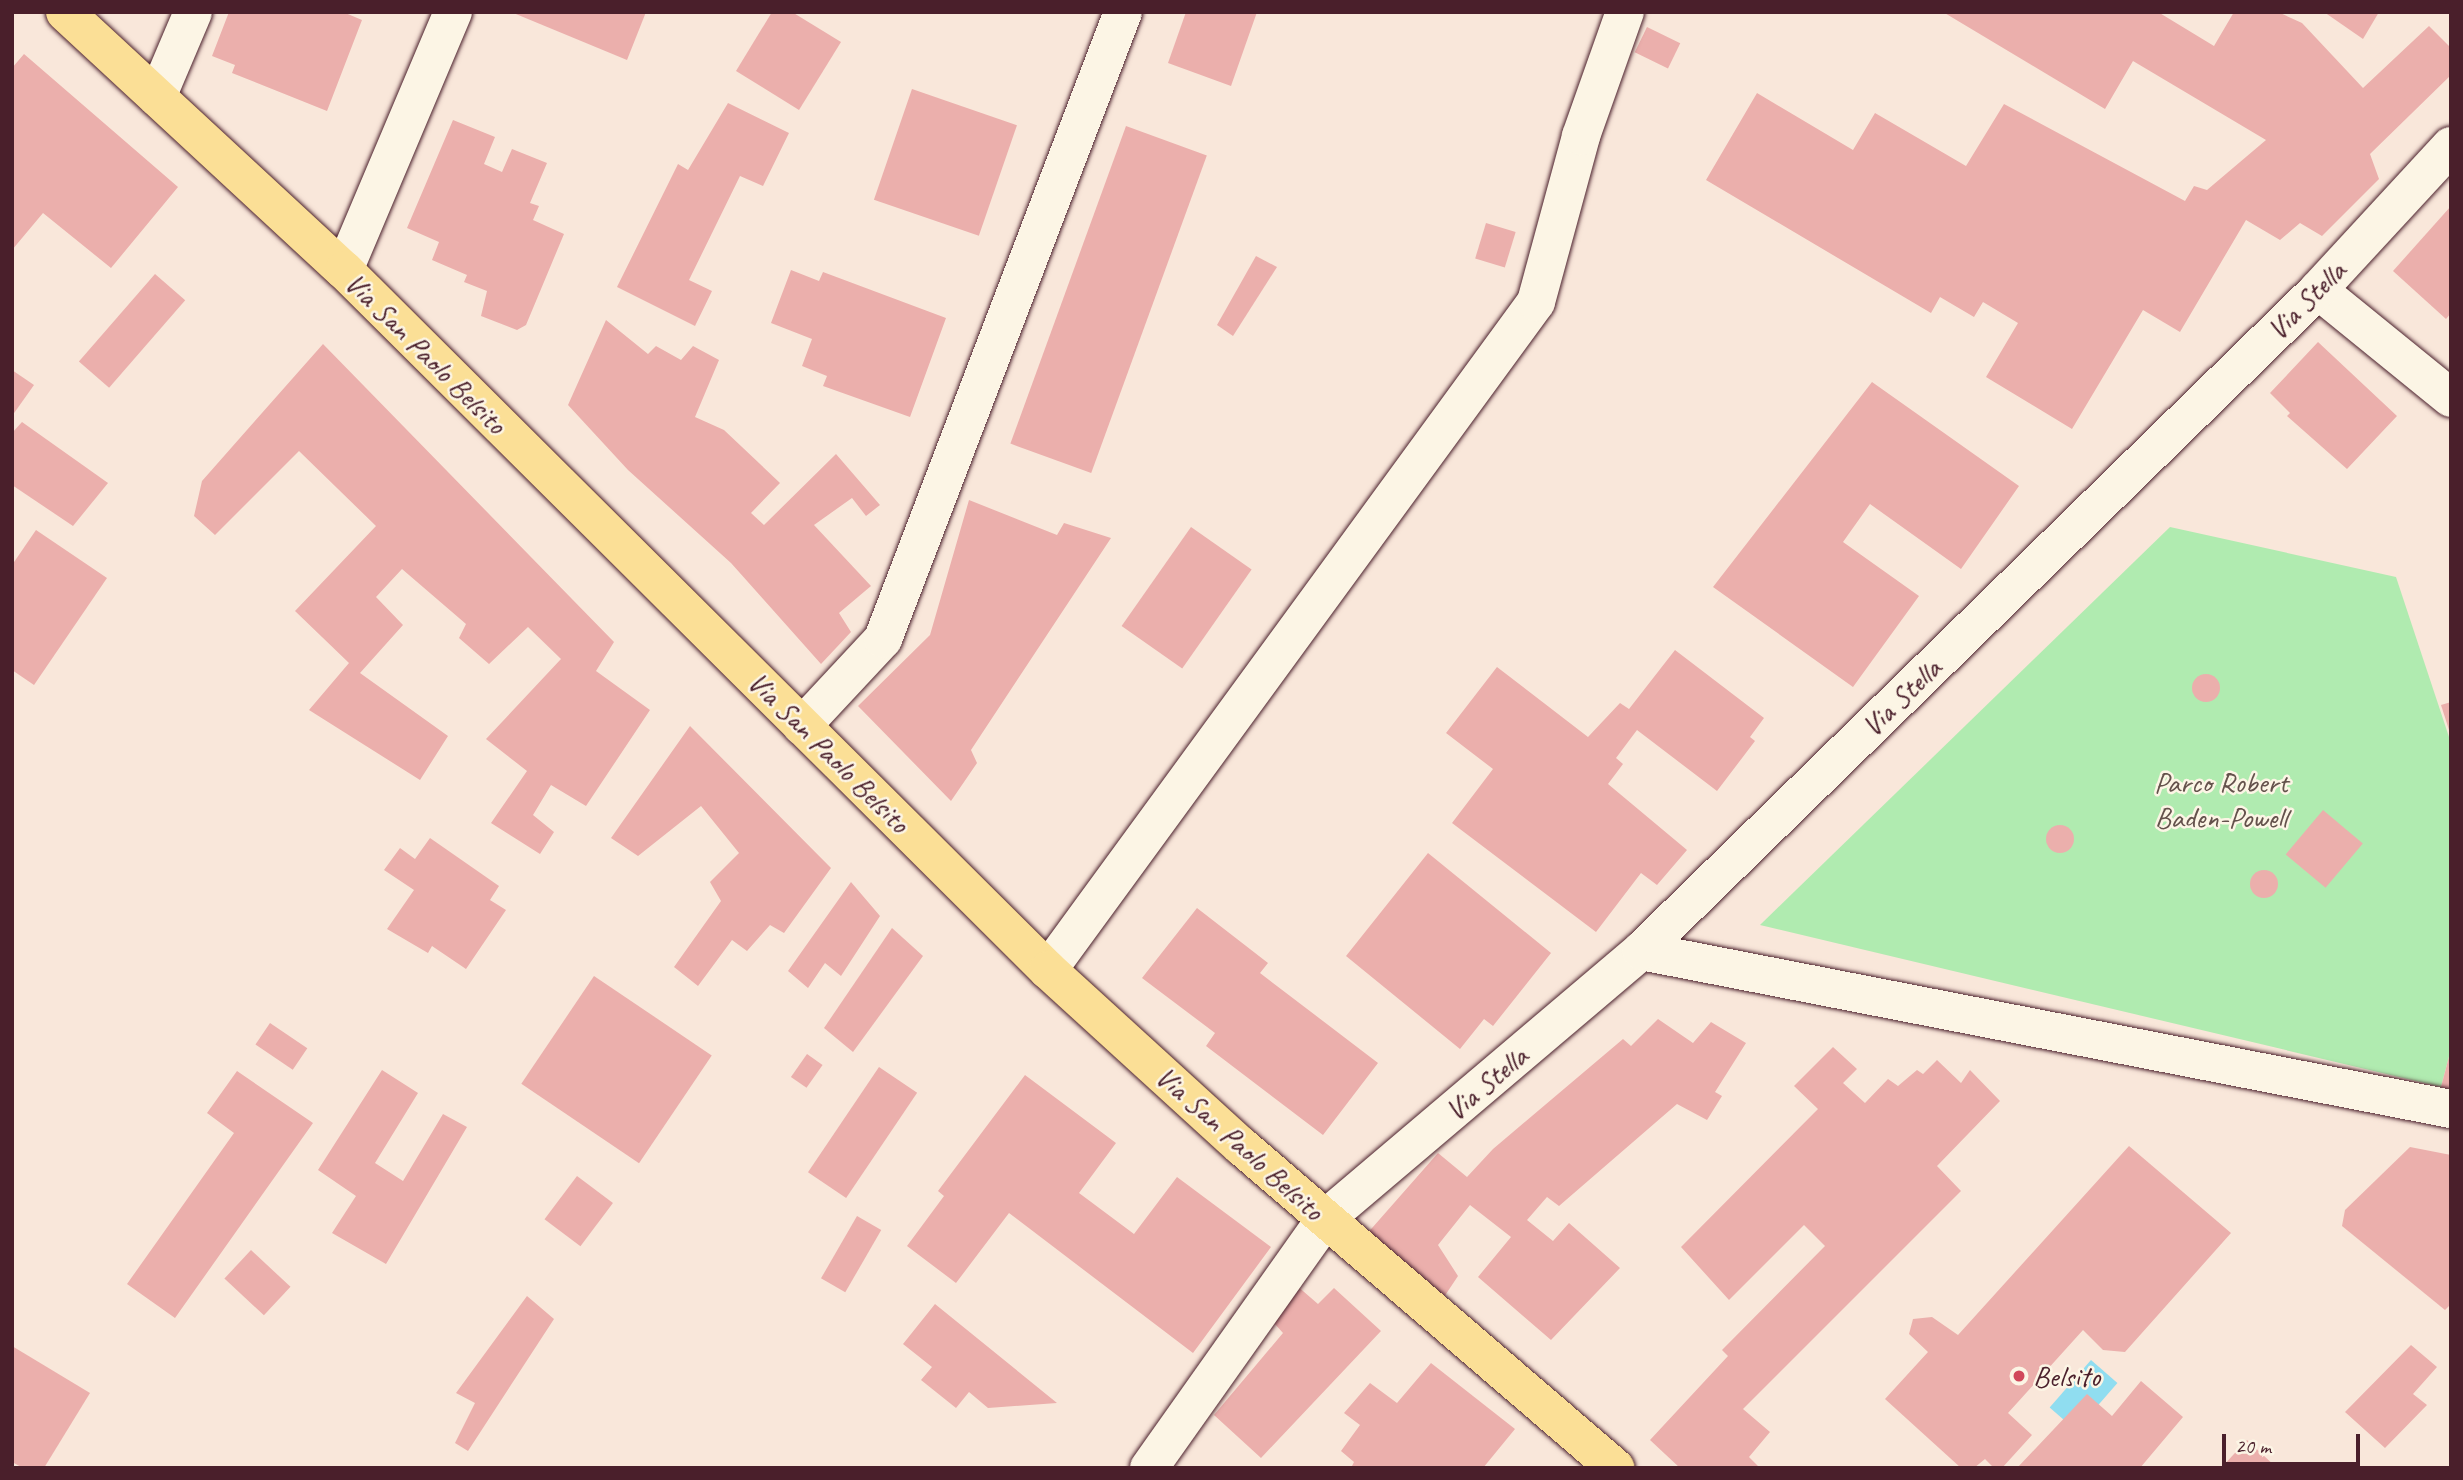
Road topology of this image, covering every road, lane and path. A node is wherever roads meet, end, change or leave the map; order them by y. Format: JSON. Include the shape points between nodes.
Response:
{"nodes":[{"id":1,"x":65,"y":12,"type":"edge"},
{"id":2,"x":193,"y":12,"type":"edge"},
{"id":3,"x":453,"y":12,"type":"edge"},
{"id":4,"x":1124,"y":12,"type":"edge"},
{"id":5,"x":1625,"y":12,"type":"edge"},
{"id":6,"x":157,"y":97,"type":"junction"},
{"id":7,"x":2451,"y":146,"type":"edge"},
{"id":8,"x":344,"y":270,"type":"junction"},
{"id":9,"x":2318,"y":290,"type":"junction"},
{"id":10,"x":2451,"y":398,"type":"edge"},
{"id":11,"x":802,"y":726,"type":"junction"},
{"id":12,"x":1641,"y":951,"type":"junction"},
{"id":13,"x":1048,"y":970,"type":"junction"},
{"id":14,"x":2451,"y":1109,"type":"edge"},
{"id":15,"x":1325,"y":1219,"type":"junction"},
{"id":16,"x":1149,"y":1468,"type":"edge"},
{"id":17,"x":1615,"y":1468,"type":"edge"}],
"edges":[{"from":1,"to":6,"type":"main road","name":"Via San Paolo Belsito"},
{"from":2,"to":6,"type":"street"},
{"from":3,"to":8,"type":"street"},
{"from":4,"to":11,"type":"street","via":[[883,639]]},
{"from":5,"to":13,"type":"street","via":[[1581,136],[1536,302]]},
{"from":6,"to":8,"type":"main road","name":"Via San Paolo Belsito"},
{"from":7,"to":9,"type":"street","name":"Via Stella"},
{"from":8,"to":11,"type":"main road","name":"Via San Paolo Belsito"},
{"from":9,"to":10,"type":"street"},
{"from":9,"to":12,"type":"street","name":"Via Stella"},
{"from":11,"to":13,"type":"main road","name":"Via San Paolo Belsito"},
{"from":12,"to":14,"type":"street"},
{"from":12,"to":15,"type":"street","name":"Via Stella"},
{"from":13,"to":15,"type":"main road","name":"Via San Paolo Belsito"},
{"from":15,"to":16,"type":"street","name":"Via Stella"},
{"from":15,"to":17,"type":"main road","name":"Via San Paolo Belsito"}]}
